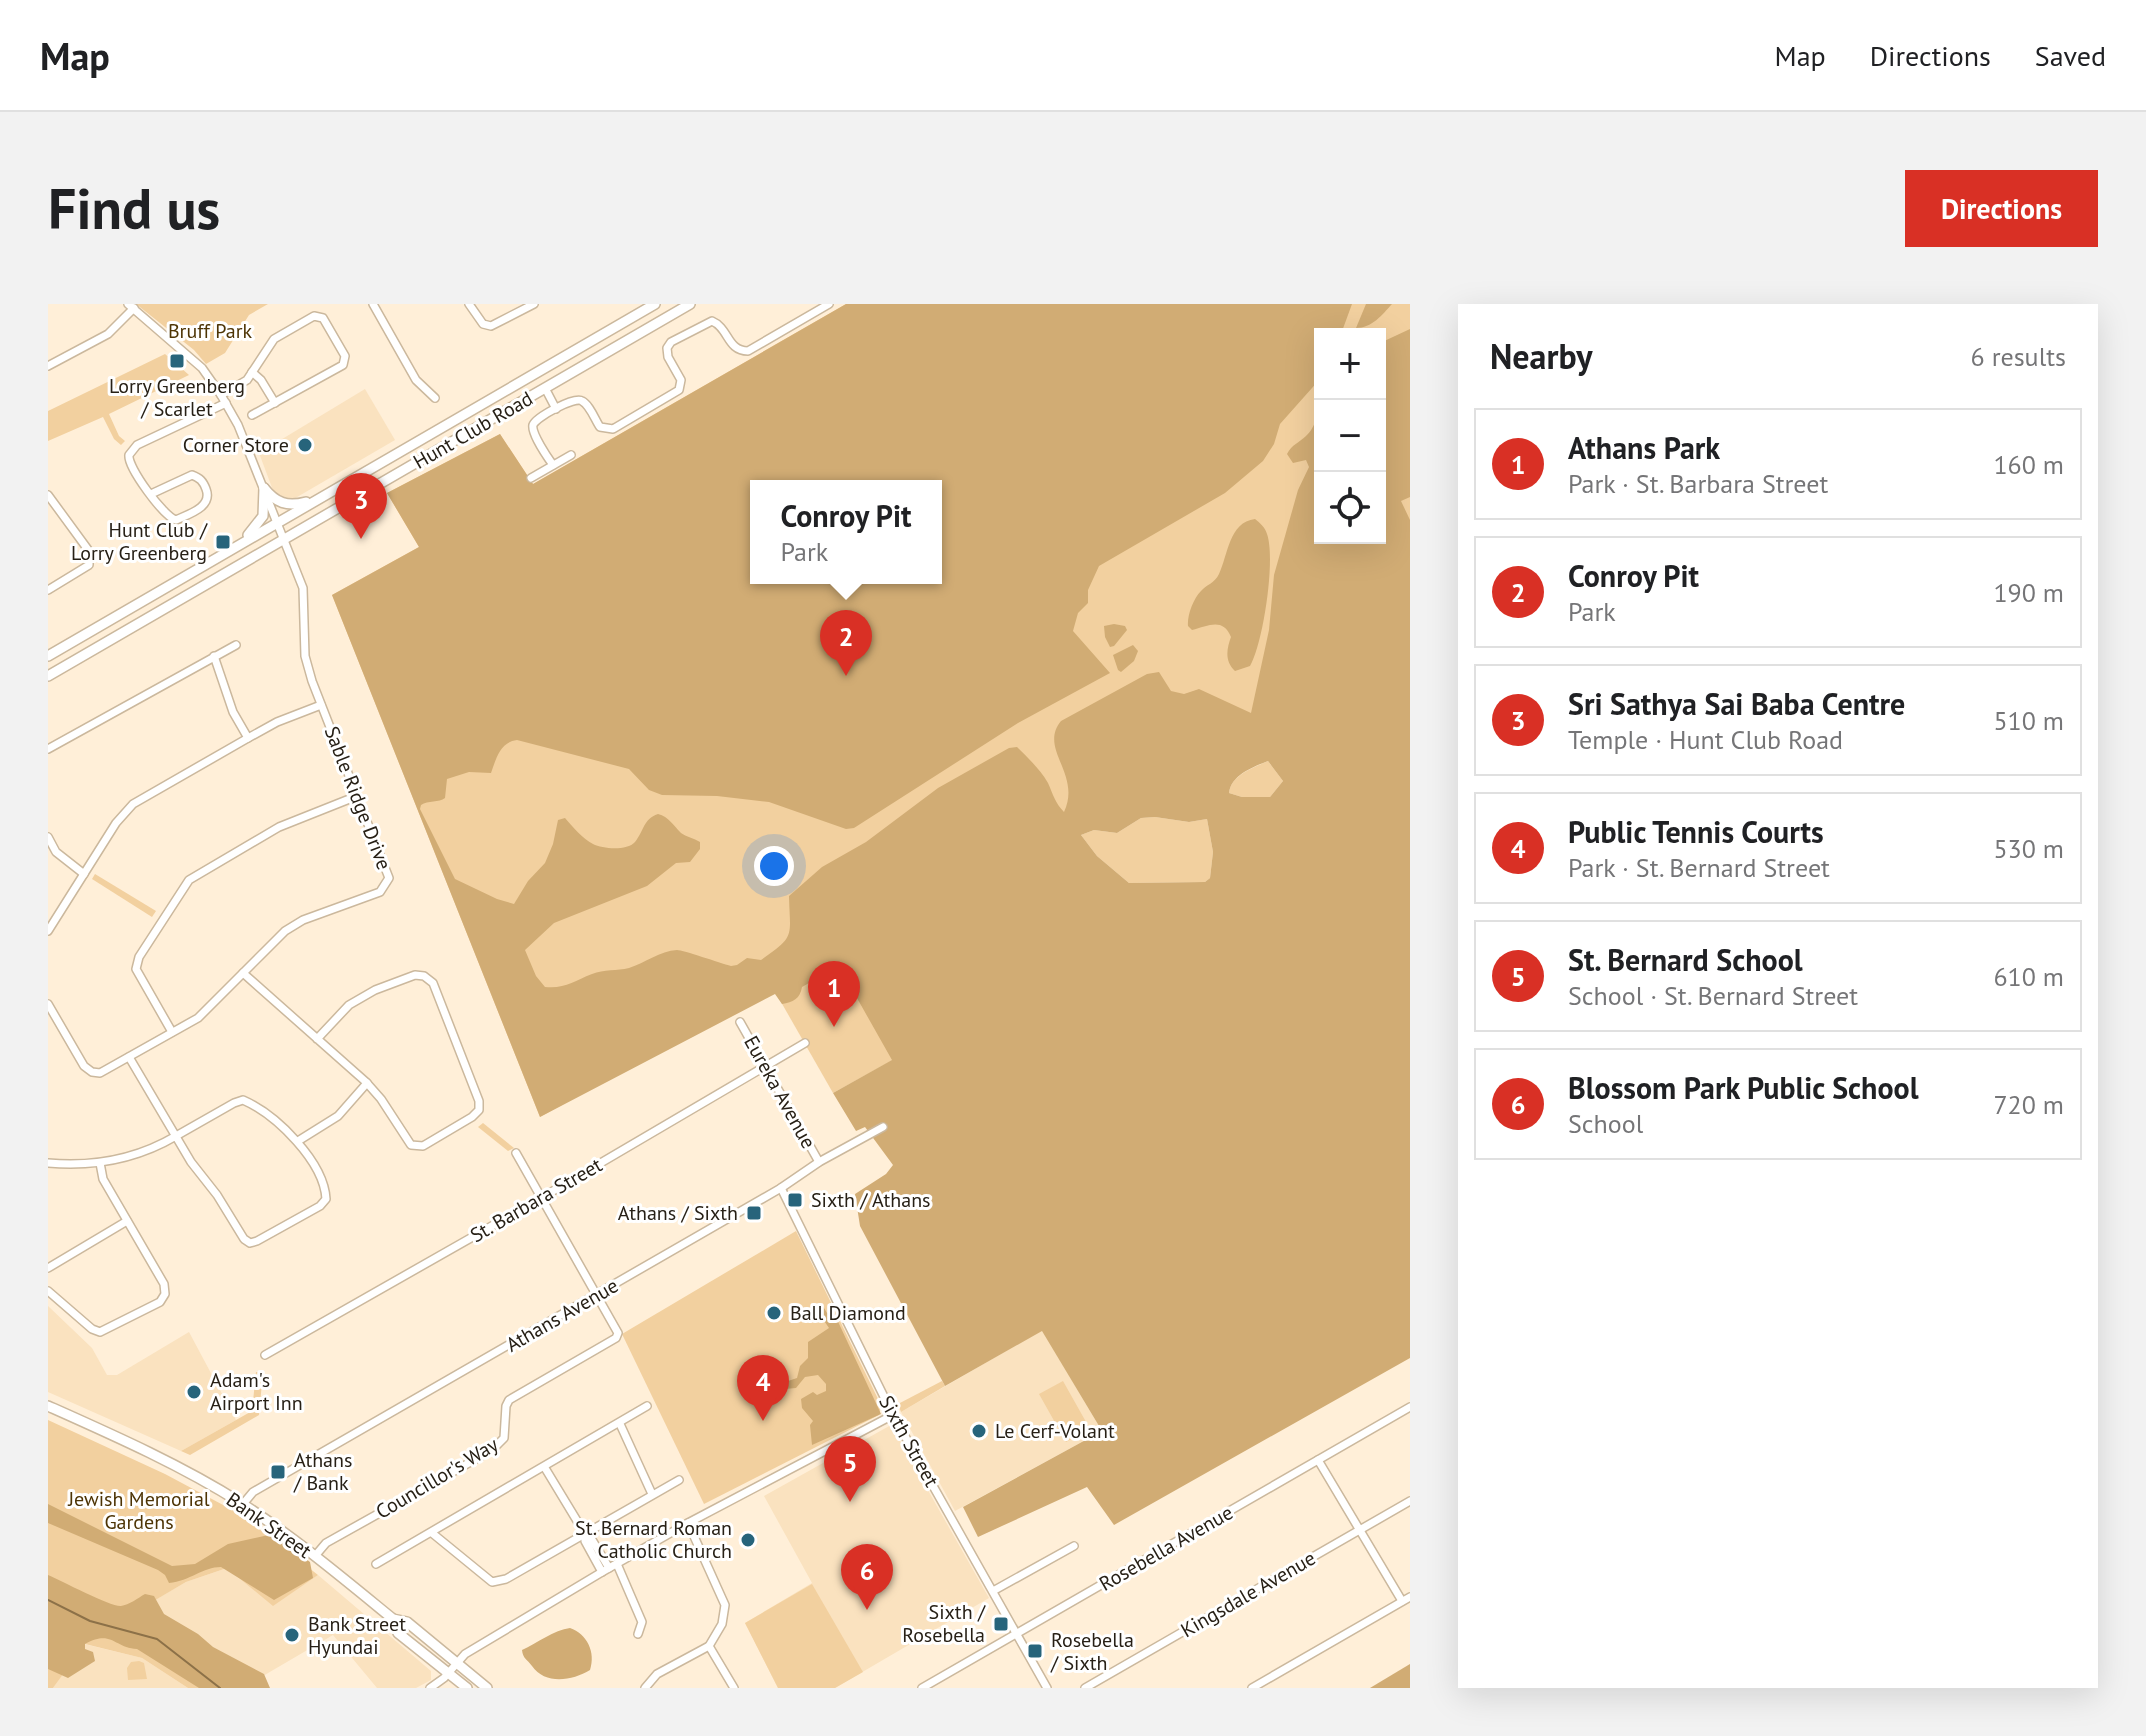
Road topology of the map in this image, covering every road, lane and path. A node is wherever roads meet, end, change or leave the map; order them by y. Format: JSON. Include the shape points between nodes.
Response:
{"nodes":[{"id":1,"x":373,"y":304,"type":"edge"},
{"id":2,"x":469,"y":304,"type":"edge"},
{"id":3,"x":534,"y":304,"type":"edge"},
{"id":4,"x":655,"y":304,"type":"edge"},
{"id":5,"x":690,"y":304,"type":"edge"},
{"id":6,"x":829,"y":304,"type":"edge"},
{"id":7,"x":131,"y":306,"type":"edge"},
{"id":8,"x":818,"y":307,"type":"edge"},
{"id":9,"x":48,"y":366,"type":"edge"},
{"id":10,"x":252,"y":372,"type":"junction"},
{"id":11,"x":545,"y":388,"type":"junction"},
{"id":12,"x":221,"y":395,"type":"junction"},
{"id":13,"x":435,"y":398,"type":"dead end"},
{"id":14,"x":226,"y":403,"type":"junction"},
{"id":15,"x":275,"y":403,"type":"junction"},
{"id":16,"x":556,"y":409,"type":"junction"},
{"id":17,"x":252,"y":415,"type":"dead end"},
{"id":18,"x":571,"y":455,"type":"dead end"},
{"id":19,"x":553,"y":465,"type":"junction"},
{"id":20,"x":531,"y":478,"type":"dead end"},
{"id":21,"x":264,"y":488,"type":"junction"},
{"id":22,"x":151,"y":494,"type":"junction"},
{"id":23,"x":48,"y":495,"type":"edge"},
{"id":24,"x":317,"y":500,"type":"junction"},
{"id":25,"x":277,"y":523,"type":"junction"},
{"id":26,"x":284,"y":539,"type":"junction"},
{"id":27,"x":238,"y":545,"type":"junction"},
{"id":28,"x":48,"y":590,"type":"edge"},
{"id":29,"x":236,"y":645,"type":"dead end"},
{"id":30,"x":48,"y":656,"type":"edge"},
{"id":31,"x":214,"y":656,"type":"junction"},
{"id":32,"x":48,"y":676,"type":"edge"},
{"id":33,"x":321,"y":705,"type":"junction"},
{"id":34,"x":248,"y":738,"type":"junction"},
{"id":35,"x":48,"y":749,"type":"edge"},
{"id":36,"x":357,"y":796,"type":"junction"},
{"id":37,"x":48,"y":837,"type":"edge"},
{"id":38,"x":84,"y":874,"type":"junction"},
{"id":39,"x":48,"y":931,"type":"edge"},
{"id":40,"x":243,"y":973,"type":"junction"},
{"id":41,"x":48,"y":1004,"type":"edge"},
{"id":42,"x":740,"y":1022,"type":"dead end"},
{"id":43,"x":172,"y":1032,"type":"junction"},
{"id":44,"x":317,"y":1039,"type":"junction"},
{"id":45,"x":805,"y":1043,"type":"dead end"},
{"id":46,"x":129,"y":1057,"type":"junction"},
{"id":47,"x":766,"y":1067,"type":"junction"},
{"id":48,"x":367,"y":1083,"type":"junction"},
{"id":49,"x":883,"y":1127,"type":"dead end"},
{"id":50,"x":176,"y":1136,"type":"junction"},
{"id":51,"x":298,"y":1141,"type":"junction"},
{"id":52,"x":516,"y":1153,"type":"dead end"},
{"id":53,"x":819,"y":1162,"type":"junction"},
{"id":54,"x":48,"y":1163,"type":"edge"},
{"id":55,"x":100,"y":1163,"type":"junction"},
{"id":56,"x":781,"y":1188,"type":"junction"},
{"id":57,"x":541,"y":1198,"type":"junction"},
{"id":58,"x":127,"y":1221,"type":"junction"},
{"id":59,"x":48,"y":1268,"type":"edge"},
{"id":60,"x":48,"y":1291,"type":"edge"},
{"id":61,"x":598,"y":1294,"type":"junction"},
{"id":62,"x":265,"y":1355,"type":"dead end"},
{"id":63,"x":48,"y":1406,"type":"edge"},
{"id":64,"x":647,"y":1406,"type":"dead end"},
{"id":65,"x":1410,"y":1407,"type":"edge"},
{"id":66,"x":893,"y":1415,"type":"junction"},
{"id":67,"x":620,"y":1424,"type":"junction"},
{"id":68,"x":1318,"y":1460,"type":"junction"},
{"id":69,"x":545,"y":1468,"type":"junction"},
{"id":70,"x":679,"y":1480,"type":"dead end"},
{"id":71,"x":652,"y":1494,"type":"junction"},
{"id":72,"x":1410,"y":1501,"type":"edge"},
{"id":73,"x":243,"y":1504,"type":"junction"},
{"id":74,"x":688,"y":1523,"type":"junction"},
{"id":75,"x":1359,"y":1530,"type":"junction"},
{"id":76,"x":432,"y":1533,"type":"junction"},
{"id":77,"x":585,"y":1534,"type":"junction"},
{"id":78,"x":1074,"y":1546,"type":"dead end"},
{"id":79,"x":315,"y":1556,"type":"junction"},
{"id":80,"x":376,"y":1564,"type":"dead end"},
{"id":81,"x":617,"y":1564,"type":"junction"},
{"id":82,"x":606,"y":1570,"type":"junction"},
{"id":83,"x":993,"y":1591,"type":"junction"},
{"id":84,"x":1406,"y":1599,"type":"edge"},
{"id":85,"x":393,"y":1619,"type":"junction"},
{"id":86,"x":1016,"y":1633,"type":"junction"},
{"id":87,"x":638,"y":1634,"type":"dead end"},
{"id":88,"x":709,"y":1646,"type":"junction"},
{"id":89,"x":457,"y":1663,"type":"junction"},
{"id":90,"x":449,"y":1673,"type":"junction"},
{"id":91,"x":1264,"y":1685,"type":"edge"},
{"id":92,"x":430,"y":1688,"type":"edge"},
{"id":93,"x":467,"y":1688,"type":"edge"},
{"id":94,"x":487,"y":1688,"type":"edge"},
{"id":95,"x":645,"y":1688,"type":"edge"},
{"id":96,"x":734,"y":1688,"type":"edge"},
{"id":97,"x":922,"y":1688,"type":"edge"},
{"id":98,"x":1047,"y":1688,"type":"edge"},
{"id":99,"x":1085,"y":1688,"type":"edge"},
{"id":100,"x":1252,"y":1688,"type":"edge"}],
"edges":[{"from":1,"to":13,"type":"street","via":[[416,380]]},
{"from":2,"to":3,"type":"street","via":[[483,324],[491,326]]},
{"from":4,"to":24,"type":"main road","name":"Hunt Club Road"},
{"from":5,"to":11,"type":"main road","name":"Hunt Club Road"},
{"from":6,"to":8,"type":"street"},
{"from":7,"to":9,"type":"street","via":[[108,334]]},
{"from":7,"to":12,"type":"street","name":"Sable Ridge Drive","via":[[194,360]]},
{"from":8,"to":16,"type":"street","via":[[748,351],[732,346],[712,321],[671,342],[668,357],[681,380],[679,390],[613,429],[600,427],[579,399]]},
{"from":10,"to":12,"type":"street"},
{"from":10,"to":15,"type":"street"},
{"from":10,"to":15,"type":"street","via":[[274,339],[314,316],[323,318],[345,356],[343,365]]},
{"from":11,"to":16,"type":"street"},
{"from":11,"to":26,"type":"main road","name":"Hunt Club Road"},
{"from":12,"to":14,"type":"street","name":"Sable Ridge Drive"},
{"from":14,"to":21,"type":"street","name":"Sable Ridge Drive"},
{"from":14,"to":22,"type":"street","via":[[133,449],[130,466]]},
{"from":15,"to":17,"type":"street"},
{"from":16,"to":19,"type":"street","via":[[533,426]]},
{"from":18,"to":19,"type":"street"},
{"from":19,"to":20,"type":"street"},
{"from":21,"to":24,"type":"main road","via":[[286,504]]},
{"from":21,"to":25,"type":"street","name":"Sable Ridge Drive"},
{"from":21,"to":27,"type":"main road","via":[[262,519]]},
{"from":22,"to":22,"type":"street","via":[[192,475],[203,482],[208,497],[202,507],[176,520],[166,516]]},
{"from":23,"to":28,"type":"street","via":[[90,559],[89,565]]},
{"from":24,"to":25,"type":"main road","name":"Hunt Club Road"},
{"from":25,"to":26,"type":"street","name":"Sable Ridge Drive"},
{"from":25,"to":27,"type":"main road","name":"Hunt Club Road"},
{"from":26,"to":32,"type":"main road","name":"Hunt Club Road"},
{"from":26,"to":33,"type":"street","name":"Sable Ridge Drive","via":[[303,588],[305,656]]},
{"from":27,"to":30,"type":"main road","name":"Hunt Club Road"},
{"from":29,"to":31,"type":"street"},
{"from":31,"to":34,"type":"street"},
{"from":31,"to":35,"type":"street"},
{"from":33,"to":34,"type":"street","name":"Sable Ridge Drive"},
{"from":33,"to":36,"type":"street","name":"Sable Ridge Drive"},
{"from":34,"to":38,"type":"street","name":"Sable Ridge Drive","via":[[133,804]]},
{"from":36,"to":40,"type":"street","name":"Sable Ridge Drive","via":[[388,883],[380,892],[298,923]]},
{"from":36,"to":43,"type":"street","via":[[279,827],[189,880],[136,969]]},
{"from":37,"to":38,"type":"street","via":[[56,852]]},
{"from":38,"to":39,"type":"street","name":"Sable Ridge Drive"},
{"from":40,"to":43,"type":"street","name":"Sable Ridge Drive","via":[[209,1009]]},
{"from":40,"to":44,"type":"street"},
{"from":41,"to":46,"type":"street","name":"Sable Ridge Drive","via":[[88,1070],[100,1073]]},
{"from":42,"to":47,"type":"street","name":"Eureka Avenue"},
{"from":43,"to":46,"type":"street","name":"Sable Ridge Drive"},
{"from":44,"to":48,"type":"street"},
{"from":44,"to":48,"type":"street","via":[[356,999],[413,975],[429,979],[479,1101],[476,1114],[414,1147]]},
{"from":45,"to":47,"type":"street","name":"St. Barbara Street"},
{"from":46,"to":50,"type":"street"},
{"from":47,"to":53,"type":"street","name":"Eureka Avenue"},
{"from":47,"to":57,"type":"street","name":"St. Barbara Street"},
{"from":48,"to":51,"type":"street","via":[[338,1116]]},
{"from":49,"to":53,"type":"street","name":"Athans Avenue"},
{"from":50,"to":51,"type":"street","via":[[243,1100]]},
{"from":50,"to":51,"type":"street","via":[[250,1243],[326,1199],[325,1187]]},
{"from":50,"to":55,"type":"street","via":[[132,1156]]},
{"from":52,"to":57,"type":"street"},
{"from":53,"to":56,"type":"street","name":"Athans Avenue"},
{"from":54,"to":55,"type":"street"},
{"from":55,"to":58,"type":"street","via":[[103,1179]]},
{"from":56,"to":61,"type":"street","name":"Athans Avenue"},
{"from":56,"to":66,"type":"street","name":"Sixth Street"},
{"from":57,"to":61,"type":"street"},
{"from":57,"to":62,"type":"street","name":"St. Barbara Street"},
{"from":58,"to":59,"type":"street"},
{"from":58,"to":60,"type":"street","via":[[164,1284],[160,1302],[100,1332]]},
{"from":61,"to":73,"type":"street","name":"Athans Avenue","via":[[253,1492]]},
{"from":61,"to":79,"type":"street","name":"Councillor's Way","via":[[616,1338],[509,1400],[504,1438],[492,1450],[326,1543]]},
{"from":63,"to":73,"type":"main road","name":"Bank Street"},
{"from":64,"to":67,"type":"street"},
{"from":65,"to":68,"type":"street","name":"Rosebella Avenue"},
{"from":66,"to":74,"type":"street"},
{"from":66,"to":83,"type":"street","name":"Sixth Street"},
{"from":67,"to":69,"type":"street"},
{"from":67,"to":71,"type":"street"},
{"from":68,"to":75,"type":"street"},
{"from":68,"to":86,"type":"street","name":"Rosebella Avenue"},
{"from":69,"to":76,"type":"street"},
{"from":69,"to":77,"type":"street"},
{"from":70,"to":71,"type":"street"},
{"from":71,"to":77,"type":"street"},
{"from":72,"to":75,"type":"street","name":"Kingsdale Avenue"},
{"from":73,"to":79,"type":"main road","name":"Bank Street"},
{"from":74,"to":81,"type":"street"},
{"from":74,"to":88,"type":"street","via":[[725,1605],[722,1624]]},
{"from":75,"to":84,"type":"street"},
{"from":75,"to":99,"type":"street","name":"Kingsdale Avenue"},
{"from":76,"to":77,"type":"street","via":[[492,1582]]},
{"from":76,"to":80,"type":"street"},
{"from":77,"to":82,"type":"street"},
{"from":78,"to":83,"type":"street"},
{"from":79,"to":85,"type":"main road","name":"Bank Street"},
{"from":81,"to":82,"type":"street"},
{"from":81,"to":87,"type":"street","via":[[642,1622]]},
{"from":82,"to":89,"type":"street"},
{"from":83,"to":86,"type":"street","name":"Sixth Street"},
{"from":84,"to":91,"type":"street"},
{"from":85,"to":89,"type":"main road","name":"Bank Street","via":[[407,1622]]},
{"from":85,"to":90,"type":"main road","name":"Bank Street","via":[[398,1633]]},
{"from":86,"to":97,"type":"street","name":"Rosebella Avenue"},
{"from":86,"to":98,"type":"street","name":"Sixth Street"},
{"from":88,"to":95,"type":"street","via":[[657,1674]]},
{"from":88,"to":96,"type":"street"},
{"from":89,"to":90,"type":"street"},
{"from":89,"to":94,"type":"main road","name":"Bank Street"},
{"from":90,"to":92,"type":"street"},
{"from":90,"to":93,"type":"main road","name":"Bank Street"},
{"from":91,"to":100,"type":"street"}]}
